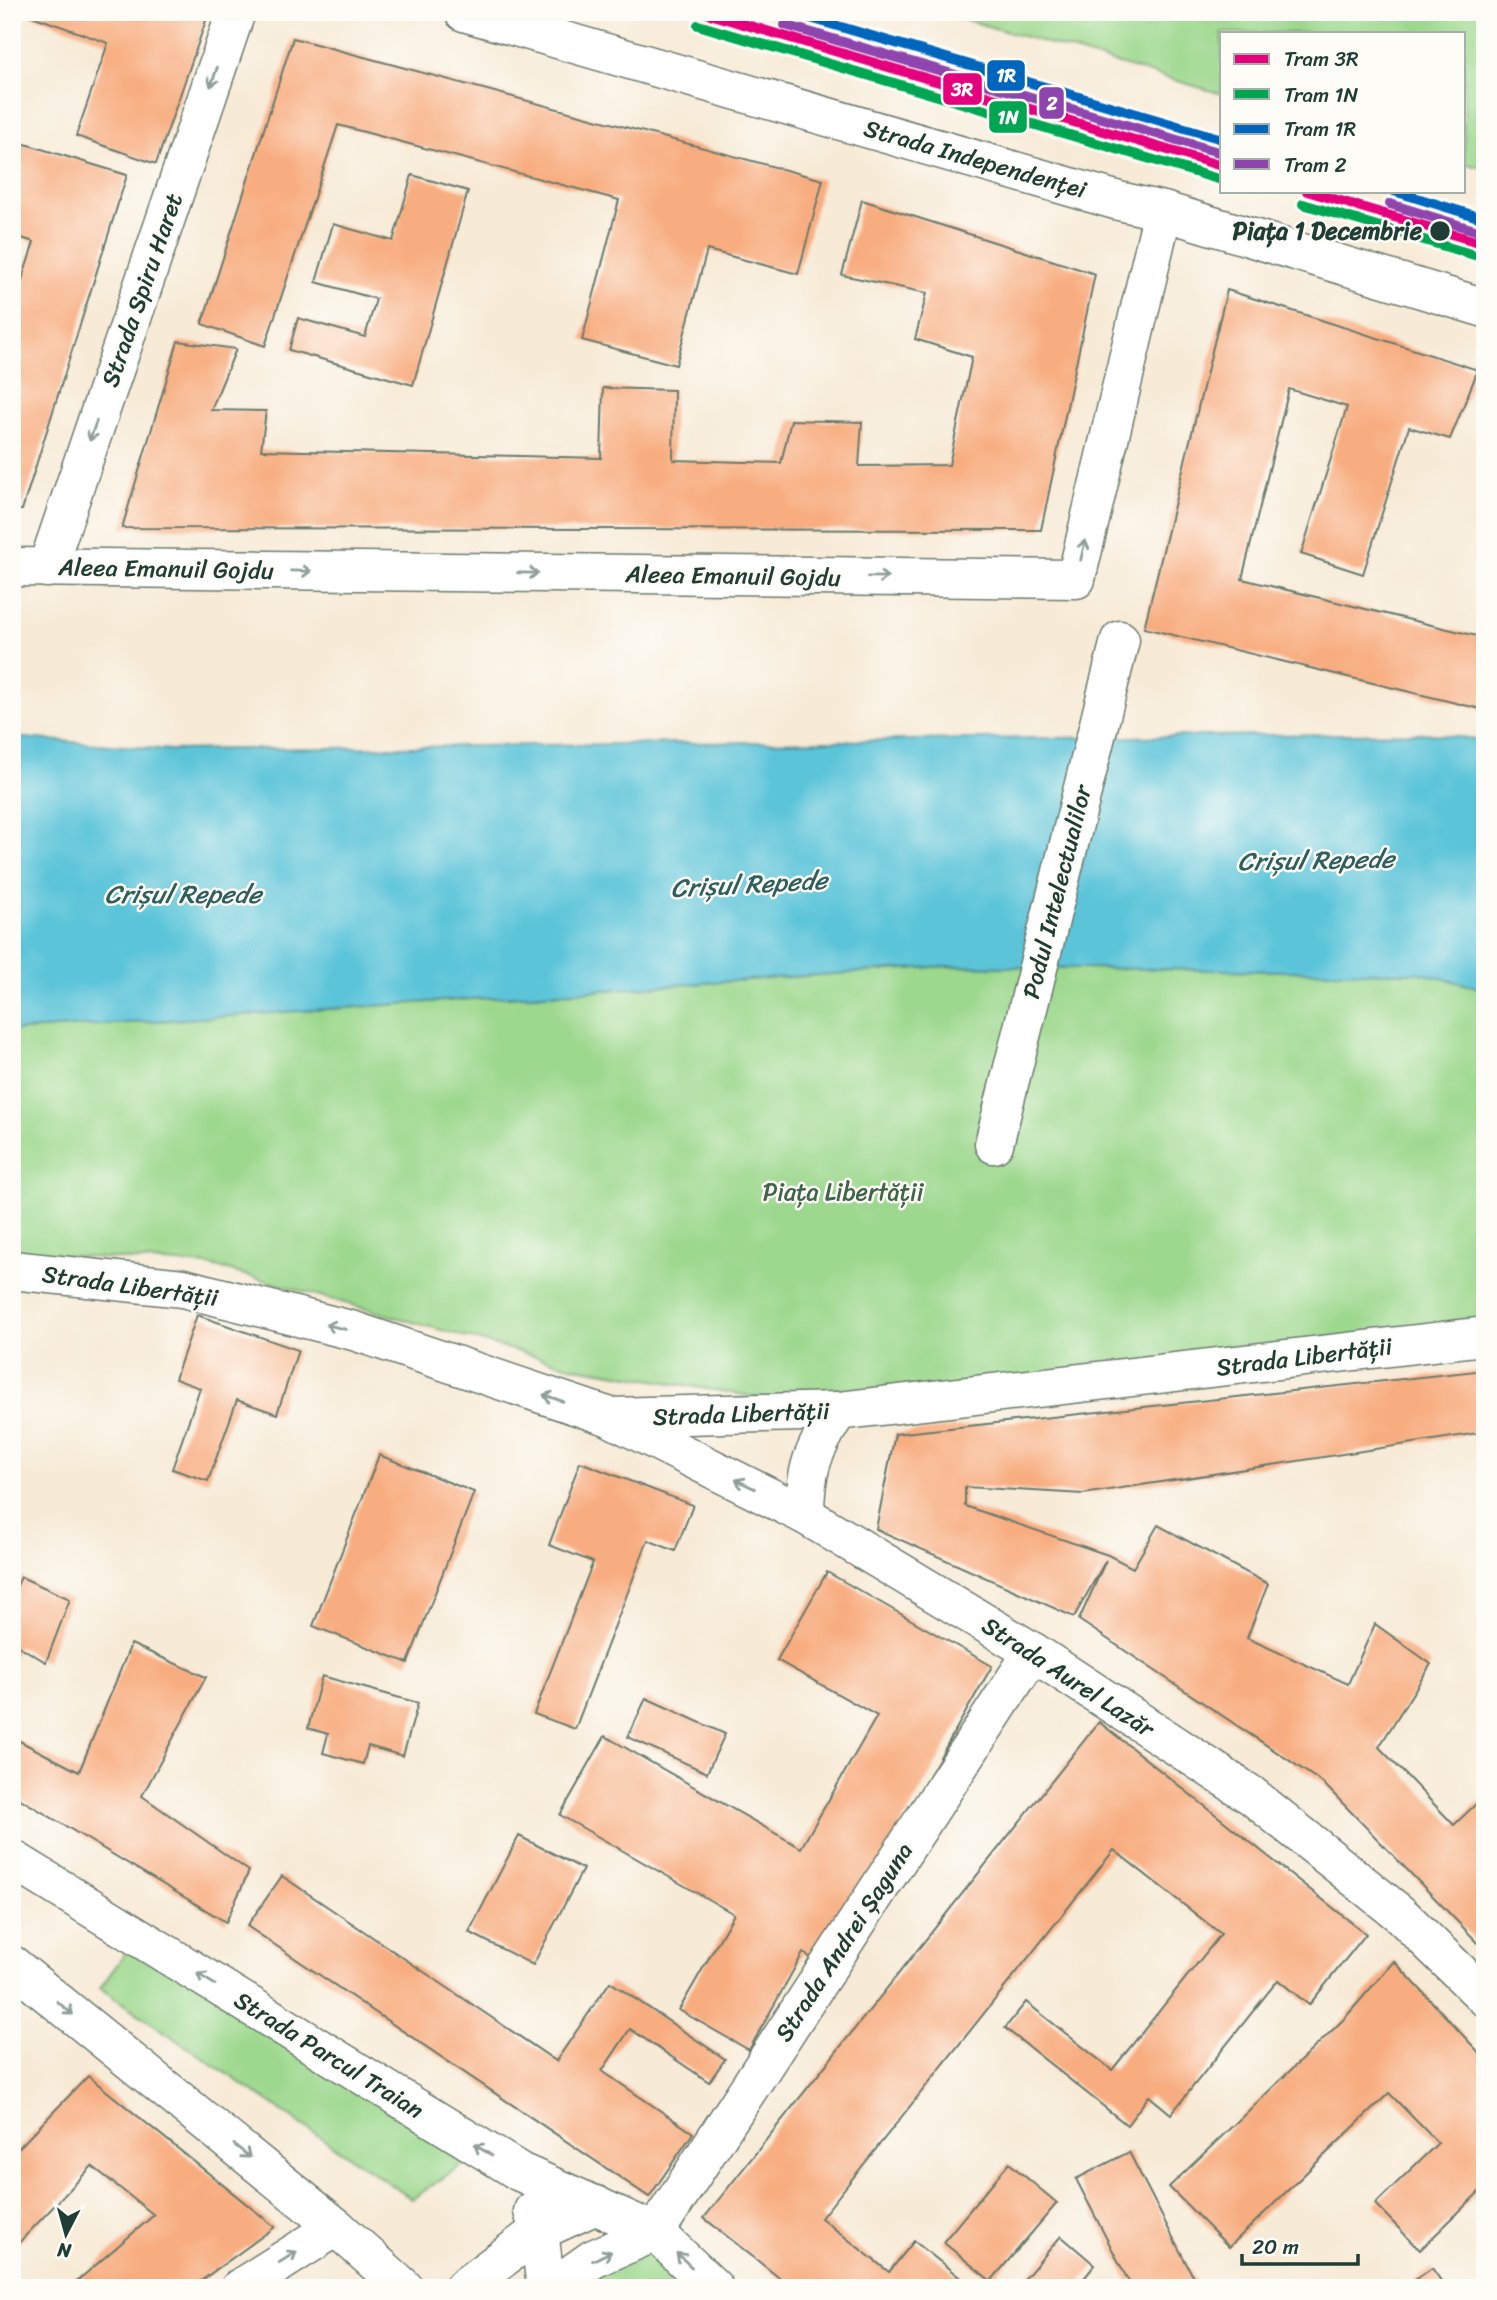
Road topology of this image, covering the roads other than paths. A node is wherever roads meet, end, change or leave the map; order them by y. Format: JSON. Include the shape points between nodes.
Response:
{"nodes":[{"id":1,"x":236,"y":12,"type":"edge"},
{"id":2,"x":464,"y":12,"type":"edge"},
{"id":3,"x":1163,"y":211,"type":"junction"},
{"id":4,"x":1485,"y":308,"type":"edge"},
{"id":5,"x":30,"y":567,"type":"edge"},
{"id":6,"x":1120,"y":640,"type":"dead end"},
{"id":7,"x":994,"y":1144,"type":"dead end"},
{"id":8,"x":12,"y":1270,"type":"edge"},
{"id":9,"x":1485,"y":1336,"type":"edge"},
{"id":10,"x":838,"y":1411,"type":"junction"},
{"id":11,"x":610,"y":1417,"type":"junction"},
{"id":12,"x":805,"y":1515,"type":"junction"},
{"id":13,"x":1032,"y":1652,"type":"junction"},
{"id":14,"x":12,"y":1858,"type":"edge"},
{"id":15,"x":12,"y":1965,"type":"edge"},
{"id":16,"x":1485,"y":1997,"type":"edge"},
{"id":17,"x":520,"y":2172,"type":"junction"},
{"id":18,"x":596,"y":2205,"type":"junction"},
{"id":19,"x":336,"y":2227,"type":"junction"},
{"id":20,"x":539,"y":2231,"type":"junction"},
{"id":21,"x":655,"y":2232,"type":"junction"},
{"id":22,"x":240,"y":2288,"type":"edge"},
{"id":23,"x":404,"y":2288,"type":"edge"},
{"id":24,"x":463,"y":2288,"type":"edge"},
{"id":25,"x":545,"y":2288,"type":"edge"},
{"id":26,"x":552,"y":2288,"type":"edge"},
{"id":27,"x":714,"y":2288,"type":"edge"}],
"edges":[{"from":1,"to":5,"type":"street","name":"Strada Spiru Haret","one_way":true},
{"from":2,"to":3,"type":"street","name":"Strada Independenței"},
{"from":3,"to":4,"type":"street","name":"Strada Independenței"},
{"from":5,"to":3,"type":"street","name":"Aleea Emanuil Gojdu","one_way":true,"via":[[1076,579]]},
{"from":6,"to":7,"type":"street","name":"Podul Intelectualilor"},
{"from":11,"to":8,"type":"street","name":"Strada Libertății","one_way":true,"via":[[354,1331],[183,1288]]},
{"from":9,"to":10,"type":"street","name":"Strada Libertății"},
{"from":10,"to":11,"type":"street","name":"Strada Libertății"},
{"from":10,"to":12,"type":"street","via":[[809,1463]]},
{"from":12,"to":11,"type":"street","name":"Strada Aurel Lazăr","one_way":true},
{"from":12,"to":13,"type":"street","name":"Strada Aurel Lazăr"},
{"from":13,"to":16,"type":"street","name":"Strada Aurel Lazăr","via":[[1251,1795],[1400,1914]]},
{"from":13,"to":21,"type":"street","name":"Strada Andrei Șaguna"},
{"from":17,"to":14,"type":"street","name":"Strada Parcul Traian","one_way":true},
{"from":15,"to":19,"type":"street","one_way":true},
{"from":17,"to":18,"type":"street","name":"Strada Parcul Traian"},
{"from":17,"to":20,"type":"street"},
{"from":18,"to":20,"type":"street"},
{"from":18,"to":21,"type":"street","name":"Strada Parcul Traian"},
{"from":22,"to":19,"type":"street","one_way":true},
{"from":19,"to":23,"type":"street"},
{"from":20,"to":24,"type":"street"},
{"from":20,"to":25,"type":"street"},
{"from":26,"to":21,"type":"street","one_way":true,"via":[[593,2259]]},
{"from":27,"to":21,"type":"street","name":"Strada Parcul Traian","one_way":true}]}
